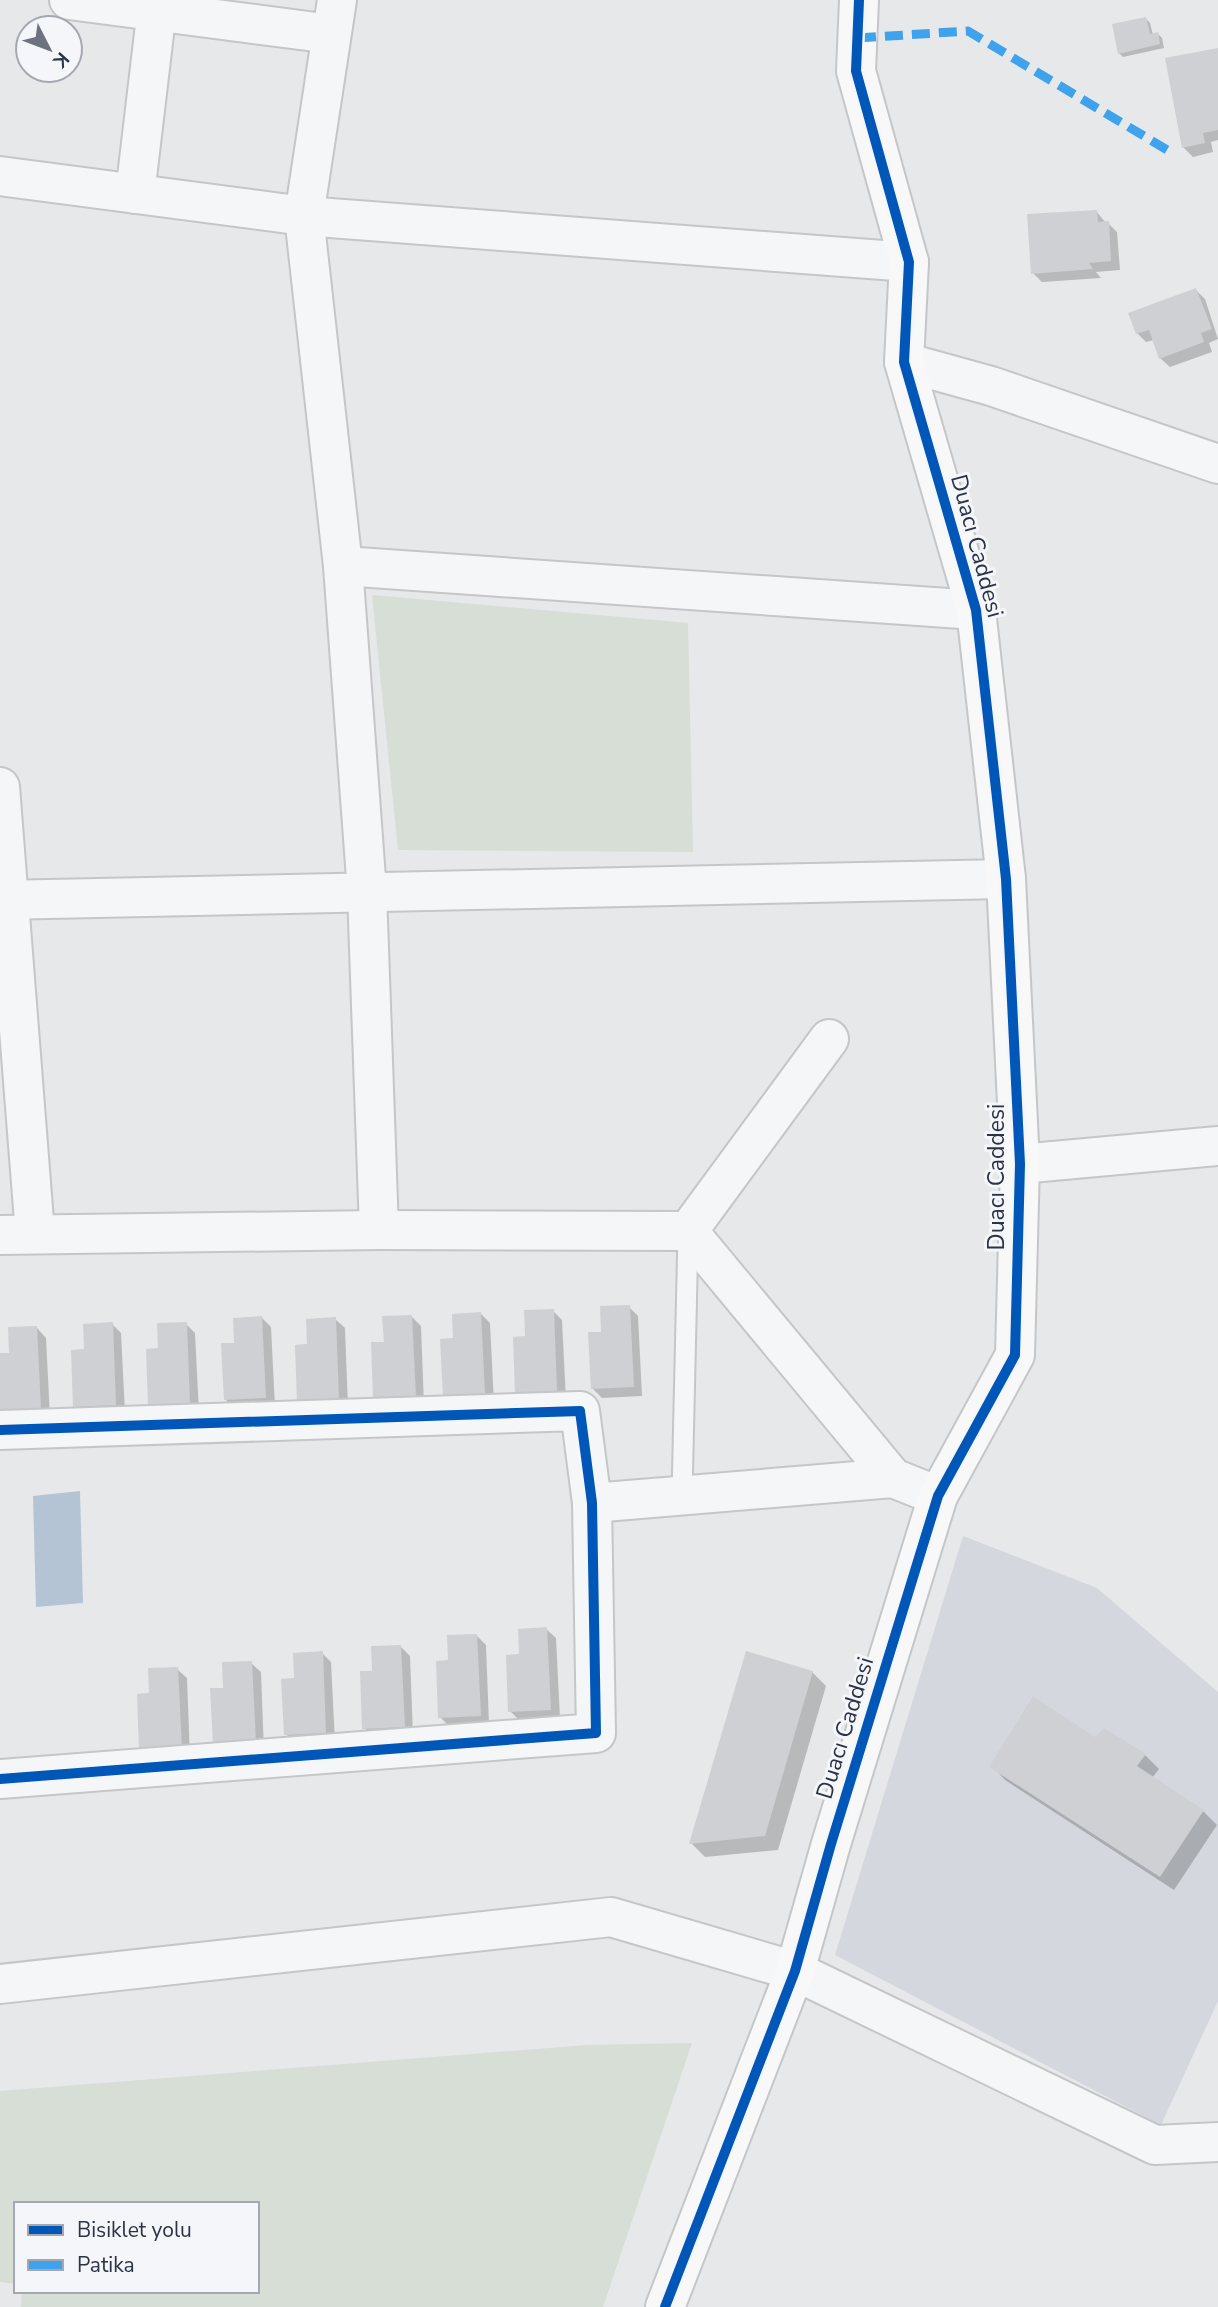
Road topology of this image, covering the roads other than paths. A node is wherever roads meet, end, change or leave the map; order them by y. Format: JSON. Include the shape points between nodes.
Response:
{"nodes":[{"id":1,"x":69,"y":0,"type":"edge"},
{"id":2,"x":859,"y":0,"type":"edge"},
{"id":3,"x":157,"y":5,"type":"edge"},
{"id":4,"x":334,"y":17,"type":"edge"},
{"id":5,"x":0,"y":176,"type":"edge"},
{"id":6,"x":135,"y":194,"type":"junction"},
{"id":7,"x":304,"y":216,"type":"junction"},
{"id":8,"x":909,"y":262,"type":"junction"},
{"id":9,"x":904,"y":362,"type":"junction"},
{"id":10,"x":1218,"y":464,"type":"edge"},
{"id":11,"x":343,"y":566,"type":"junction"},
{"id":12,"x":976,"y":610,"type":"junction"},
{"id":13,"x":0,"y":787,"type":"edge"},
{"id":14,"x":1006,"y":879,"type":"junction"},
{"id":15,"x":368,"y":892,"type":"junction"},
{"id":16,"x":4,"y":900,"type":"edge"},
{"id":17,"x":829,"y":1039,"type":"dead end"},
{"id":18,"x":1218,"y":1146,"type":"edge"},
{"id":19,"x":1020,"y":1164,"type":"junction"},
{"id":20,"x":379,"y":1230,"type":"junction"},
{"id":21,"x":688,"y":1231,"type":"junction"},
{"id":22,"x":17,"y":1235,"type":"edge"},
{"id":23,"x":0,"y":1430,"type":"edge"},
{"id":24,"x":893,"y":1478,"type":"junction"},
{"id":25,"x":682,"y":1495,"type":"junction"},
{"id":26,"x":938,"y":1496,"type":"junction"},
{"id":27,"x":592,"y":1503,"type":"junction"},
{"id":28,"x":0,"y":1779,"type":"edge"},
{"id":29,"x":795,"y":1972,"type":"junction"},
{"id":30,"x":0,"y":1984,"type":"edge"},
{"id":31,"x":1218,"y":2142,"type":"edge"},
{"id":32,"x":665,"y":2307,"type":"edge"}],
"edges":[{"from":1,"to":3,"type":"street"},
{"from":2,"to":8,"type":"street","name":"Duacı Caddesi","via":[[856,71]]},
{"from":3,"to":4,"type":"street"},
{"from":3,"to":6,"type":"street"},
{"from":4,"to":7,"type":"street"},
{"from":5,"to":6,"type":"street"},
{"from":6,"to":7,"type":"street"},
{"from":7,"to":8,"type":"street"},
{"from":7,"to":11,"type":"street"},
{"from":8,"to":9,"type":"street","name":"Duacı Caddesi"},
{"from":9,"to":10,"type":"street","via":[[991,386]]},
{"from":9,"to":12,"type":"street","name":"Duacı Caddesi"},
{"from":11,"to":12,"type":"street"},
{"from":11,"to":15,"type":"street"},
{"from":12,"to":14,"type":"street","name":"Duacı Caddesi"},
{"from":13,"to":16,"type":"street"},
{"from":14,"to":15,"type":"street"},
{"from":14,"to":19,"type":"street","name":"Duacı Caddesi"},
{"from":15,"to":16,"type":"street"},
{"from":15,"to":20,"type":"street"},
{"from":16,"to":22,"type":"street"},
{"from":17,"to":21,"type":"street"},
{"from":18,"to":19,"type":"street"},
{"from":19,"to":26,"type":"street","name":"Duacı Caddesi","via":[[1015,1355]]},
{"from":20,"to":21,"type":"street"},
{"from":20,"to":22,"type":"street"},
{"from":21,"to":24,"type":"street"},
{"from":21,"to":25,"type":"lane"},
{"from":23,"to":27,"type":"street","via":[[580,1411]]},
{"from":24,"to":25,"type":"street"},
{"from":24,"to":26,"type":"street"},
{"from":25,"to":27,"type":"street"},
{"from":26,"to":29,"type":"street","name":"Duacı Caddesi"},
{"from":27,"to":28,"type":"street","via":[[596,1733]]},
{"from":29,"to":30,"type":"street","via":[[611,1917]]},
{"from":29,"to":31,"type":"street","via":[[1155,2145]]},
{"from":29,"to":32,"type":"street","name":"Duacı Caddesi"}]}
